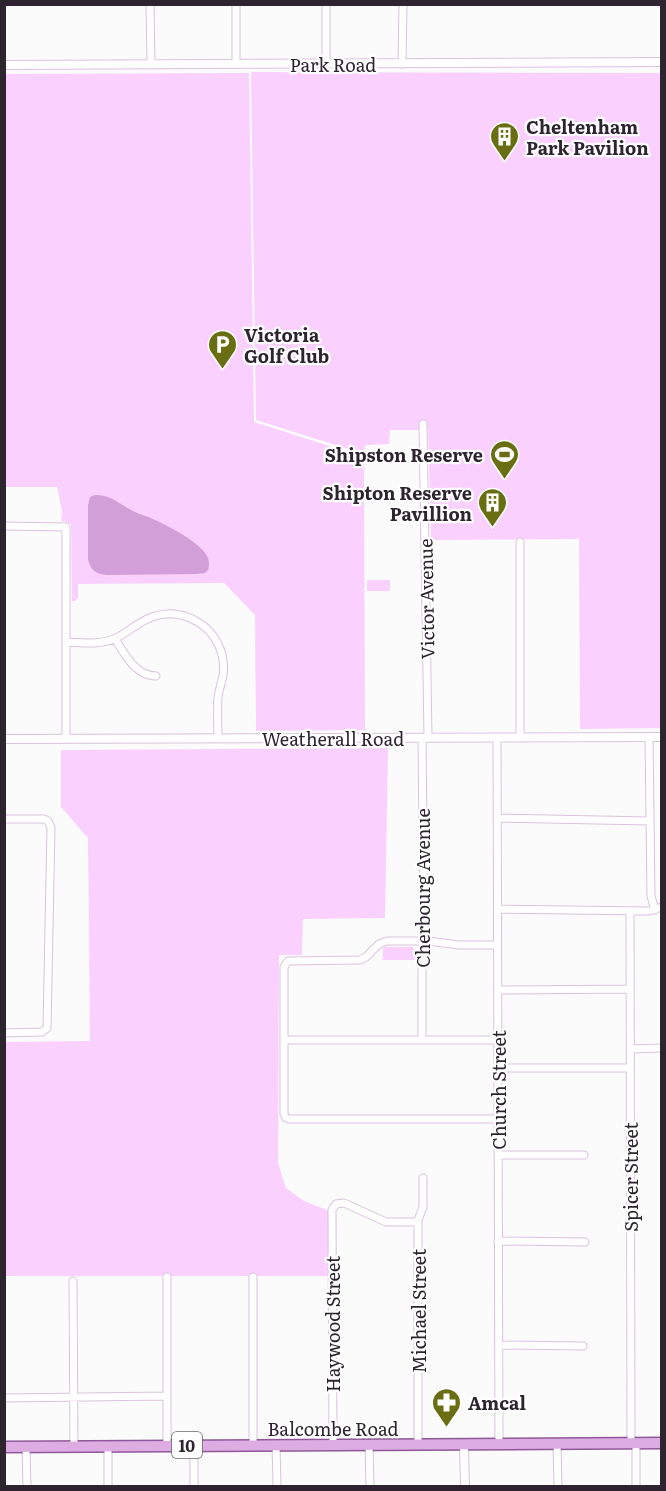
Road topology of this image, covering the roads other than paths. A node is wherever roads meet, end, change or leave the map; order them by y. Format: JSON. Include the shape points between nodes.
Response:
{"nodes":[{"id":1,"x":150,"y":4,"type":"edge"},
{"id":2,"x":236,"y":4,"type":"edge"},
{"id":3,"x":326,"y":4,"type":"edge"},
{"id":4,"x":403,"y":4,"type":"edge"},
{"id":5,"x":662,"y":62,"type":"edge"},
{"id":6,"x":236,"y":64,"type":"junction"},
{"id":7,"x":326,"y":64,"type":"junction"},
{"id":8,"x":403,"y":64,"type":"junction"},
{"id":9,"x":4,"y":65,"type":"edge"},
{"id":10,"x":151,"y":65,"type":"junction"},
{"id":11,"x":423,"y":424,"type":"dead end"},
{"id":12,"x":4,"y":526,"type":"edge"},
{"id":13,"x":520,"y":542,"type":"dead end"},
{"id":14,"x":115,"y":639,"type":"junction"},
{"id":15,"x":66,"y":642,"type":"junction"},
{"id":16,"x":156,"y":676,"type":"dead end"},
{"id":17,"x":520,"y":736,"type":"junction"},
{"id":18,"x":497,"y":737,"type":"junction"},
{"id":19,"x":649,"y":737,"type":"junction"},
{"id":20,"x":662,"y":737,"type":"edge"},
{"id":21,"x":66,"y":738,"type":"junction"},
{"id":22,"x":218,"y":738,"type":"junction"},
{"id":23,"x":425,"y":738,"type":"junction"},
{"id":24,"x":4,"y":739,"type":"edge"},
{"id":25,"x":497,"y":818,"type":"junction"},
{"id":26,"x":4,"y":819,"type":"edge"},
{"id":27,"x":650,"y":821,"type":"junction"},
{"id":28,"x":498,"y":909,"type":"junction"},
{"id":29,"x":658,"y":909,"type":"edge"},
{"id":30,"x":630,"y":911,"type":"junction"},
{"id":31,"x":423,"y":941,"type":"junction"},
{"id":32,"x":497,"y":945,"type":"junction"},
{"id":33,"x":630,"y":989,"type":"junction"},
{"id":34,"x":498,"y":990,"type":"junction"},
{"id":35,"x":4,"y":1033,"type":"edge"},
{"id":36,"x":422,"y":1039,"type":"junction"},
{"id":37,"x":284,"y":1040,"type":"junction"},
{"id":38,"x":497,"y":1040,"type":"junction"},
{"id":39,"x":662,"y":1048,"type":"edge"},
{"id":40,"x":630,"y":1049,"type":"junction"},
{"id":41,"x":498,"y":1068,"type":"junction"},
{"id":42,"x":630,"y":1068,"type":"junction"},
{"id":43,"x":498,"y":1119,"type":"junction"},
{"id":44,"x":498,"y":1155,"type":"junction"},
{"id":45,"x":584,"y":1155,"type":"dead end"},
{"id":46,"x":423,"y":1178,"type":"dead end"},
{"id":47,"x":418,"y":1222,"type":"junction"},
{"id":48,"x":498,"y":1241,"type":"junction"},
{"id":49,"x":585,"y":1242,"type":"dead end"},
{"id":50,"x":167,"y":1277,"type":"dead end"},
{"id":51,"x":253,"y":1277,"type":"dead end"},
{"id":52,"x":73,"y":1281,"type":"dead end"},
{"id":53,"x":499,"y":1345,"type":"junction"},
{"id":54,"x":583,"y":1346,"type":"dead end"},
{"id":55,"x":167,"y":1396,"type":"junction"},
{"id":56,"x":4,"y":1398,"type":"edge"},
{"id":57,"x":74,"y":1398,"type":"junction"},
{"id":58,"x":633,"y":1443,"type":"junction"},
{"id":59,"x":662,"y":1443,"type":"edge"},
{"id":60,"x":418,"y":1444,"type":"junction"},
{"id":61,"x":464,"y":1444,"type":"junction"},
{"id":62,"x":499,"y":1444,"type":"junction"},
{"id":63,"x":557,"y":1444,"type":"junction"},
{"id":64,"x":167,"y":1445,"type":"junction"},
{"id":65,"x":194,"y":1445,"type":"junction"},
{"id":66,"x":253,"y":1445,"type":"junction"},
{"id":67,"x":276,"y":1445,"type":"junction"},
{"id":68,"x":333,"y":1445,"type":"junction"},
{"id":69,"x":369,"y":1445,"type":"junction"},
{"id":70,"x":108,"y":1446,"type":"junction"},
{"id":71,"x":4,"y":1447,"type":"edge"},
{"id":72,"x":26,"y":1447,"type":"junction"},
{"id":73,"x":74,"y":1447,"type":"junction"},
{"id":74,"x":27,"y":1486,"type":"edge"},
{"id":75,"x":108,"y":1486,"type":"edge"},
{"id":76,"x":194,"y":1486,"type":"edge"},
{"id":77,"x":277,"y":1486,"type":"edge"},
{"id":78,"x":370,"y":1486,"type":"edge"},
{"id":79,"x":465,"y":1486,"type":"edge"},
{"id":80,"x":558,"y":1486,"type":"edge"},
{"id":81,"x":636,"y":1486,"type":"edge"}],
"edges":[{"from":1,"to":10,"type":"street"},
{"from":2,"to":6,"type":"street"},
{"from":3,"to":7,"type":"street"},
{"from":4,"to":8,"type":"street"},
{"from":5,"to":8,"type":"street","name":"Park Road"},
{"from":6,"to":7,"type":"street","name":"Park Road"},
{"from":6,"to":10,"type":"street","name":"Park Road"},
{"from":7,"to":8,"type":"street","name":"Park Road"},
{"from":9,"to":10,"type":"street","name":"Park Road"},
{"from":11,"to":23,"type":"street","name":"Victor Avenue"},
{"from":12,"to":15,"type":"street","via":[[66,526]]},
{"from":13,"to":17,"type":"street"},
{"from":14,"to":15,"type":"street"},
{"from":14,"to":16,"type":"street","via":[[138,671]]},
{"from":14,"to":22,"type":"street","via":[[141,621],[164,614],[187,616],[206,628],[219,645],[224,665],[218,694]]},
{"from":15,"to":21,"type":"street"},
{"from":17,"to":18,"type":"street","name":"Weatherall Road"},
{"from":17,"to":19,"type":"street","name":"Weatherall Road"},
{"from":18,"to":23,"type":"street","name":"Weatherall Road"},
{"from":18,"to":25,"type":"street","name":"Church Street"},
{"from":19,"to":20,"type":"street","name":"Weatherall Road"},
{"from":19,"to":27,"type":"street"},
{"from":21,"to":22,"type":"street","name":"Weatherall Road"},
{"from":21,"to":24,"type":"street","name":"Weatherall Road"},
{"from":22,"to":23,"type":"street","name":"Weatherall Road"},
{"from":23,"to":31,"type":"street","name":"Cherbourg Avenue"},
{"from":25,"to":27,"type":"street"},
{"from":25,"to":28,"type":"street","name":"Church Street"},
{"from":26,"to":35,"type":"street","via":[[44,819],[51,828],[48,1025],[42,1032]]},
{"from":27,"to":29,"type":"street","via":[[651,897]]},
{"from":28,"to":30,"type":"street"},
{"from":28,"to":32,"type":"street","name":"Church Street"},
{"from":29,"to":30,"type":"street"},
{"from":30,"to":33,"type":"street","name":"Spicer Street"},
{"from":31,"to":32,"type":"street"},
{"from":31,"to":36,"type":"street","name":"Cherbourg Avenue"},
{"from":31,"to":37,"type":"street","via":[[382,942],[360,960],[285,963]]},
{"from":32,"to":34,"type":"street","name":"Church Street"},
{"from":33,"to":34,"type":"street"},
{"from":33,"to":40,"type":"street","name":"Spicer Street"},
{"from":34,"to":38,"type":"street","name":"Church Street"},
{"from":36,"to":37,"type":"street"},
{"from":36,"to":38,"type":"street"},
{"from":37,"to":43,"type":"street","via":[[286,1118]]},
{"from":38,"to":41,"type":"street","name":"Church Street"},
{"from":39,"to":40,"type":"street"},
{"from":40,"to":42,"type":"street","name":"Spicer Street"},
{"from":41,"to":42,"type":"street"},
{"from":41,"to":43,"type":"street","name":"Church Street"},
{"from":42,"to":58,"type":"street","name":"Spicer Street"},
{"from":43,"to":44,"type":"street","name":"Church Street"},
{"from":44,"to":45,"type":"street"},
{"from":44,"to":48,"type":"street","name":"Church Street"},
{"from":46,"to":47,"type":"street","name":"Michael Street","via":[[423,1207]]},
{"from":47,"to":60,"type":"street","name":"Michael Street"},
{"from":47,"to":68,"type":"street","name":"Haywood Street","via":[[386,1222],[344,1203],[336,1204],[332,1210]]},
{"from":48,"to":49,"type":"street"},
{"from":48,"to":53,"type":"street","name":"Church Street"},
{"from":50,"to":55,"type":"street"},
{"from":51,"to":66,"type":"street"},
{"from":52,"to":57,"type":"street"},
{"from":53,"to":54,"type":"street"},
{"from":53,"to":62,"type":"street","name":"Church Street"},
{"from":55,"to":57,"type":"street"},
{"from":55,"to":64,"type":"street"},
{"from":56,"to":57,"type":"street"},
{"from":57,"to":73,"type":"street"},
{"from":58,"to":59,"type":"main road","name":"Balcombe Road","number":"10"},
{"from":58,"to":63,"type":"main road","name":"Balcombe Road","number":"10"},
{"from":58,"to":81,"type":"street","name":"Spicer Street"},
{"from":60,"to":61,"type":"main road","name":"Balcombe Road","number":"10"},
{"from":60,"to":69,"type":"main road","name":"Balcombe Road","number":"10"},
{"from":61,"to":62,"type":"main road","name":"Balcombe Road","number":"10"},
{"from":61,"to":79,"type":"street"},
{"from":62,"to":63,"type":"main road","name":"Balcombe Road","number":"10"},
{"from":63,"to":80,"type":"street"},
{"from":64,"to":65,"type":"main road","name":"Balcombe Road","number":"10"},
{"from":64,"to":70,"type":"main road","name":"Balcombe Road","number":"10"},
{"from":65,"to":66,"type":"main road","name":"Balcombe Road","number":"10"},
{"from":65,"to":76,"type":"street"},
{"from":66,"to":67,"type":"main road","name":"Balcombe Road","number":"10"},
{"from":67,"to":68,"type":"main road","name":"Balcombe Road","number":"10"},
{"from":67,"to":77,"type":"street"},
{"from":68,"to":69,"type":"main road","name":"Balcombe Road","number":"10"},
{"from":69,"to":78,"type":"street"},
{"from":70,"to":73,"type":"main road","name":"Balcombe Road","number":"10"},
{"from":70,"to":75,"type":"street"},
{"from":71,"to":72,"type":"main road","name":"Balcombe Road","number":"10"},
{"from":72,"to":73,"type":"main road","name":"Balcombe Road","number":"10"},
{"from":72,"to":74,"type":"street"}]}
